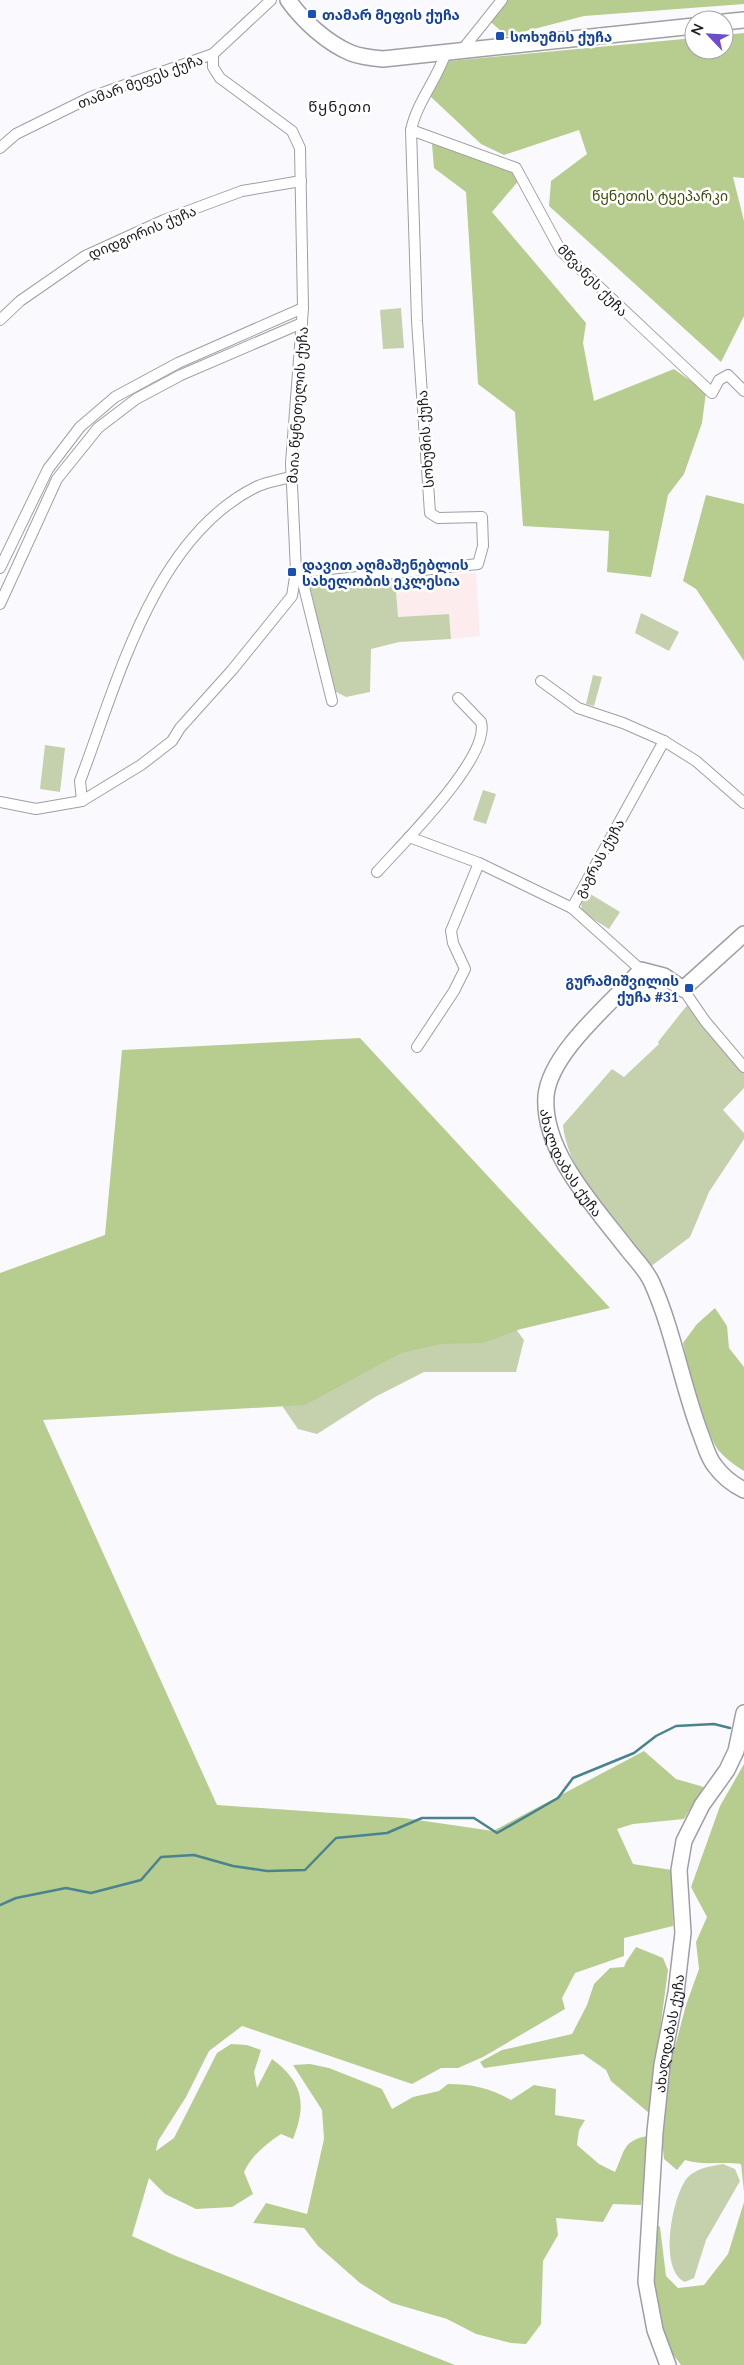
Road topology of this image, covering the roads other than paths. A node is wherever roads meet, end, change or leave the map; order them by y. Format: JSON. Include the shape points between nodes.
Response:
{"nodes":[{"id":1,"x":271,"y":0,"type":"edge"},
{"id":2,"x":288,"y":0,"type":"edge"},
{"id":3,"x":502,"y":0,"type":"edge"},
{"id":4,"x":684,"y":27,"type":"edge"},
{"id":5,"x":462,"y":50,"type":"junction"},
{"id":6,"x":446,"y":52,"type":"junction"},
{"id":7,"x":213,"y":54,"type":"junction"},
{"id":8,"x":410,"y":130,"type":"junction"},
{"id":9,"x":0,"y":148,"type":"edge"},
{"id":10,"x":301,"y":181,"type":"junction"},
{"id":11,"x":302,"y":308,"type":"junction"},
{"id":12,"x":0,"y":320,"type":"edge"},
{"id":13,"x":302,"y":323,"type":"junction"},
{"id":14,"x":242,"y":335,"type":"junction"},
{"id":15,"x":247,"y":347,"type":"junction"},
{"id":16,"x":213,"y":348,"type":"junction"},
{"id":17,"x":217,"y":360,"type":"junction"},
{"id":18,"x":744,"y":391,"type":"edge"},
{"id":19,"x":290,"y":477,"type":"junction"},
{"id":20,"x":38,"y":488,"type":"junction"},
{"id":21,"x":50,"y":494,"type":"junction"},
{"id":22,"x":0,"y":568,"type":"edge"},
{"id":23,"x":296,"y":571,"type":"junction"},
{"id":24,"x":303,"y":583,"type":"junction"},
{"id":25,"x":0,"y":604,"type":"edge"},
{"id":26,"x":541,"y":681,"type":"dead end"},
{"id":27,"x":458,"y":698,"type":"dead end"},
{"id":28,"x":332,"y":701,"type":"dead end"},
{"id":29,"x":664,"y":741,"type":"junction"},
{"id":30,"x":82,"y":801,"type":"junction"},
{"id":31,"x":0,"y":802,"type":"edge"},
{"id":32,"x":744,"y":803,"type":"edge"},
{"id":33,"x":409,"y":836,"type":"junction"},
{"id":34,"x":479,"y":863,"type":"junction"},
{"id":35,"x":376,"y":872,"type":"dead end"},
{"id":36,"x":572,"y":908,"type":"junction"},
{"id":37,"x":744,"y":934,"type":"edge"},
{"id":38,"x":641,"y":970,"type":"junction"},
{"id":39,"x":683,"y":989,"type":"junction"},
{"id":40,"x":417,"y":1047,"type":"dead end"},
{"id":41,"x":744,"y":1067,"type":"edge"},
{"id":42,"x":744,"y":1490,"type":"edge"},
{"id":43,"x":744,"y":1713,"type":"edge"},
{"id":44,"x":668,"y":2365,"type":"edge"}],
"edges":[{"from":1,"to":7,"type":"street","name":"თამარ მეფეს ქუჩა"},
{"from":2,"to":6,"type":"street","via":[[297,13],[351,53],[383,59]]},
{"from":3,"to":5,"type":"street"},
{"from":4,"to":5,"type":"street"},
{"from":5,"to":6,"type":"street"},
{"from":6,"to":8,"type":"street","name":"სოხუმის ქუჩა","via":[[414,115]]},
{"from":7,"to":9,"type":"street","name":"თამარ მეფეს ქუჩა","via":[[91,97],[16,134]]},
{"from":7,"to":10,"type":"street","name":"მაია წყნეთელის ქუჩა","via":[[213,67],[220,78],[292,131],[300,148]]},
{"from":8,"to":18,"type":"street","name":"მწვანეს ქუჩა","via":[[516,168],[561,251],[712,393],[719,380],[728,375]]},
{"from":8,"to":24,"type":"street","name":"სოხუმის ქუჩა","via":[[417,321],[430,514],[438,518],[482,517],[483,546],[478,564]]},
{"from":10,"to":11,"type":"street","name":"მაია წყნეთელის ქუჩა"},
{"from":10,"to":12,"type":"street","name":"დიდგორის ქუჩა","via":[[242,191],[164,220],[84,256],[20,301]]},
{"from":11,"to":13,"type":"street","name":"მაია წყნეთელის ქუჩა"},
{"from":11,"to":14,"type":"street"},
{"from":13,"to":15,"type":"street"},
{"from":13,"to":19,"type":"street","name":"მაია წყნეთელის ქუჩა"},
{"from":14,"to":15,"type":"street"},
{"from":14,"to":16,"type":"street"},
{"from":15,"to":17,"type":"street"},
{"from":16,"to":17,"type":"street"},
{"from":16,"to":20,"type":"street","via":[[115,397],[80,427],[48,469]]},
{"from":17,"to":21,"type":"street","via":[[136,398],[98,428],[57,479]]},
{"from":19,"to":23,"type":"street","name":"მაია წყნეთელის ქუჩა"},
{"from":19,"to":30,"type":"street","via":[[258,486],[221,508],[194,533],[167,571],[138,628],[80,781]]},
{"from":20,"to":21,"type":"street"},
{"from":20,"to":22,"type":"street"},
{"from":21,"to":25,"type":"street"},
{"from":23,"to":24,"type":"street"},
{"from":23,"to":30,"type":"street","name":"მაია წყნეთელის ქუჩა","via":[[292,596],[172,741],[141,765]]},
{"from":24,"to":28,"type":"street"},
{"from":26,"to":29,"type":"street","via":[[578,708]]},
{"from":27,"to":33,"type":"street","via":[[481,722],[480,744],[453,787]]},
{"from":29,"to":32,"type":"street","via":[[696,761]]},
{"from":29,"to":36,"type":"street","name":"გაგრას ქუჩა"},
{"from":30,"to":31,"type":"street","name":"მაია წყნეთელის ქუჩა","via":[[36,809]]},
{"from":33,"to":34,"type":"street","name":"გაგრას ქუჩა"},
{"from":33,"to":35,"type":"street"},
{"from":34,"to":36,"type":"street","name":"გაგრას ქუჩა"},
{"from":34,"to":40,"type":"street","via":[[451,931],[465,969],[454,992]]},
{"from":36,"to":38,"type":"street"},
{"from":37,"to":39,"type":"street"},
{"from":38,"to":39,"type":"street","via":[[664,976]]},
{"from":38,"to":42,"type":"street","name":"ახალდაბას ქუჩა","via":[[561,1059],[547,1093],[547,1119],[573,1178],[652,1281],[693,1413],[713,1464],[723,1477]]},
{"from":39,"to":41,"type":"street"},
{"from":43,"to":44,"type":"street","name":"ახალდაბას ქუჩა","via":[[736,1751],[684,1841],[679,1870],[683,1933],[676,1993],[662,2065],[646,2282],[655,2330]]}]}
